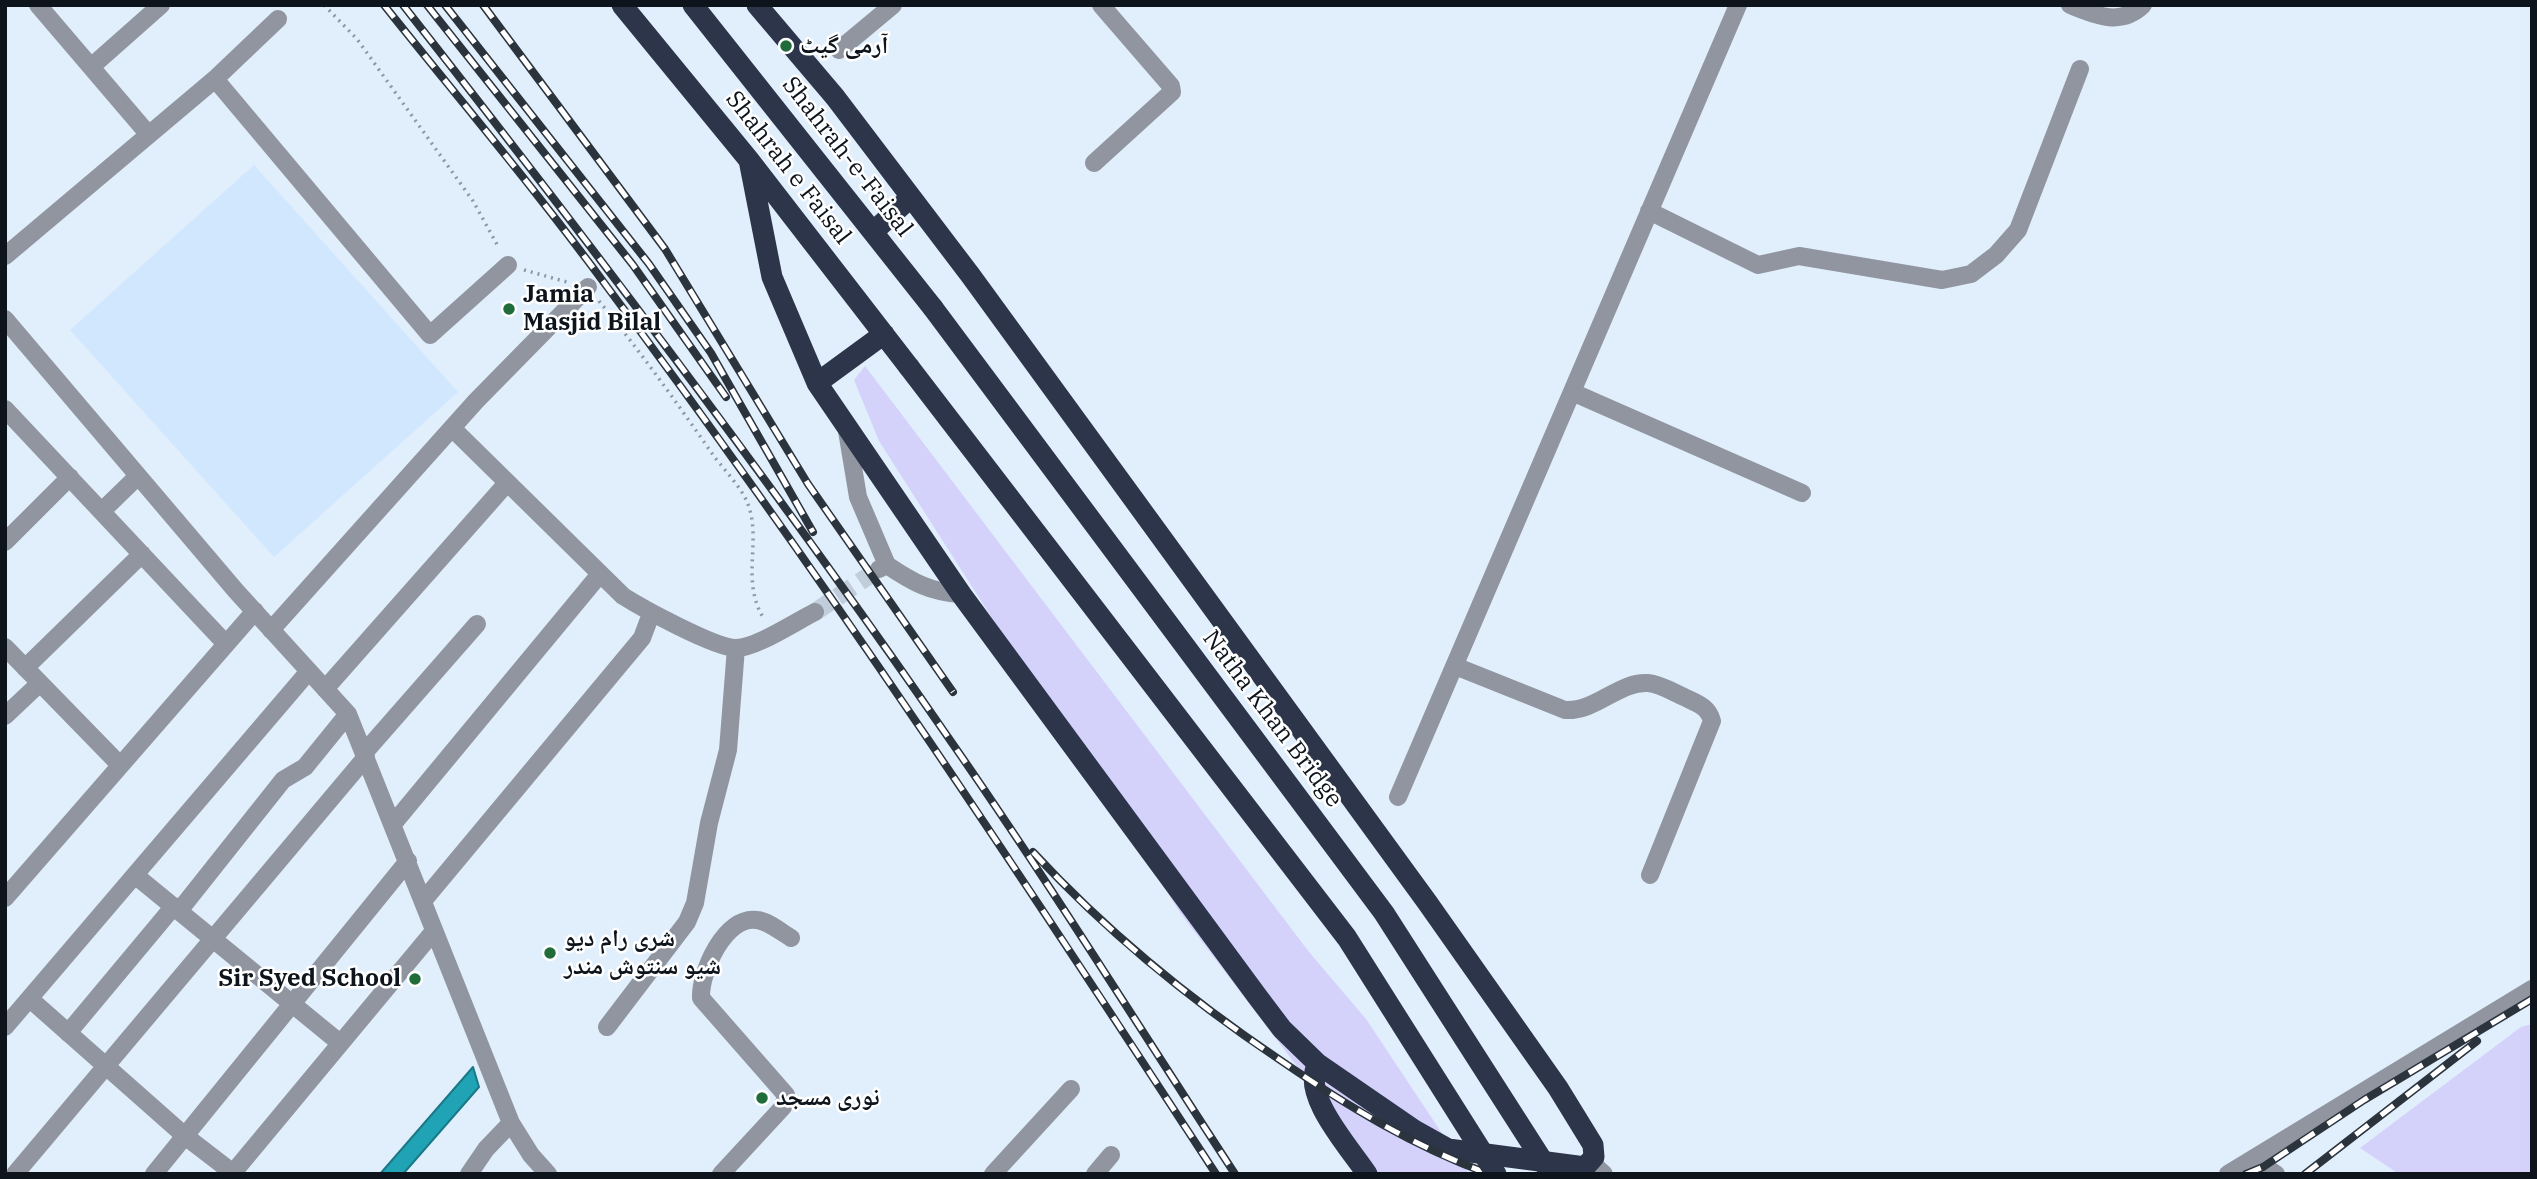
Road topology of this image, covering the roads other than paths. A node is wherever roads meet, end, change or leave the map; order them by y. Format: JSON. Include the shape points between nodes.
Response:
{"nodes":[{"id":1,"x":38,"y":5,"type":"edge"},
{"id":2,"x":161,"y":5,"type":"edge"},
{"id":3,"x":622,"y":5,"type":"edge"},
{"id":4,"x":693,"y":5,"type":"edge"},
{"id":5,"x":757,"y":5,"type":"edge"},
{"id":6,"x":893,"y":5,"type":"edge"},
{"id":7,"x":1101,"y":5,"type":"edge"},
{"id":8,"x":1738,"y":5,"type":"edge"},
{"id":9,"x":2070,"y":5,"type":"edge"},
{"id":10,"x":2143,"y":5,"type":"edge"},
{"id":11,"x":278,"y":19,"type":"dead end"},
{"id":12,"x":839,"y":50,"type":"dead end"},
{"id":13,"x":91,"y":67,"type":"junction"},
{"id":14,"x":2080,"y":69,"type":"dead end"},
{"id":15,"x":215,"y":79,"type":"junction"},
{"id":16,"x":149,"y":135,"type":"junction"},
{"id":17,"x":749,"y":160,"type":"junction"},
{"id":18,"x":1094,"y":163,"type":"dead end"},
{"id":19,"x":911,"y":197,"type":"junction"},
{"id":20,"x":1649,"y":211,"type":"junction"},
{"id":21,"x":873,"y":232,"type":"junction"},
{"id":22,"x":5,"y":256,"type":"edge"},
{"id":23,"x":508,"y":265,"type":"dead end"},
{"id":24,"x":588,"y":287,"type":"dead end"},
{"id":25,"x":933,"y":308,"type":"joint"},
{"id":26,"x":5,"y":319,"type":"edge"},
{"id":27,"x":884,"y":334,"type":"junction"},
{"id":28,"x":817,"y":383,"type":"junction"},
{"id":29,"x":1572,"y":392,"type":"junction"},
{"id":30,"x":5,"y":409,"type":"edge"},
{"id":31,"x":452,"y":428,"type":"junction"},
{"id":32,"x":847,"y":431,"type":"junction"},
{"id":33,"x":138,"y":476,"type":"junction"},
{"id":34,"x":70,"y":477,"type":"junction"},
{"id":35,"x":507,"y":482,"type":"junction"},
{"id":36,"x":1802,"y":493,"type":"dead end"},
{"id":37,"x":102,"y":511,"type":"junction"},
{"id":38,"x":5,"y":542,"type":"edge"},
{"id":39,"x":142,"y":554,"type":"junction"},
{"id":40,"x":600,"y":574,"type":"junction"},
{"id":41,"x":961,"y":594,"type":"junction"},
{"id":42,"x":254,"y":611,"type":"junction"},
{"id":43,"x":815,"y":612,"type":"tunnel mouth"},
{"id":44,"x":651,"y":614,"type":"junction"},
{"id":45,"x":477,"y":624,"type":"dead end"},
{"id":46,"x":271,"y":630,"type":"junction"},
{"id":47,"x":226,"y":644,"type":"junction"},
{"id":48,"x":5,"y":647,"type":"edge"},
{"id":49,"x":736,"y":648,"type":"junction"},
{"id":50,"x":1455,"y":666,"type":"junction"},
{"id":51,"x":25,"y":668,"type":"junction"},
{"id":52,"x":309,"y":671,"type":"junction"},
{"id":53,"x":40,"y":683,"type":"junction"},
{"id":54,"x":325,"y":689,"type":"junction"},
{"id":55,"x":348,"y":714,"type":"junction"},
{"id":56,"x":5,"y":716,"type":"edge"},
{"id":57,"x":365,"y":755,"type":"junction"},
{"id":58,"x":119,"y":764,"type":"junction"},
{"id":59,"x":1398,"y":797,"type":"dead end"},
{"id":60,"x":393,"y":824,"type":"junction"},
{"id":61,"x":408,"y":861,"type":"junction"},
{"id":62,"x":1650,"y":875,"type":"dead end"},
{"id":63,"x":136,"y":876,"type":"junction"},
{"id":64,"x":6,"y":895,"type":"edge"},
{"id":65,"x":423,"y":901,"type":"junction"},
{"id":66,"x":176,"y":909,"type":"junction"},
{"id":67,"x":434,"y":931,"type":"junction"},
{"id":68,"x":791,"y":938,"type":"dead end"},
{"id":69,"x":213,"y":939,"type":"junction"},
{"id":70,"x":2530,"y":995,"type":"edge"},
{"id":71,"x":30,"y":999,"type":"junction"},
{"id":72,"x":291,"y":1002,"type":"junction"},
{"id":73,"x":5,"y":1027,"type":"edge"},
{"id":74,"x":607,"y":1027,"type":"dead end"},
{"id":75,"x":68,"y":1033,"type":"junction"},
{"id":76,"x":340,"y":1043,"type":"junction"},
{"id":77,"x":1318,"y":1064,"type":"junction"},
{"id":78,"x":106,"y":1066,"type":"junction"},
{"id":79,"x":1071,"y":1089,"type":"dead end"},
{"id":80,"x":511,"y":1123,"type":"junction"},
{"id":81,"x":185,"y":1136,"type":"junction"},
{"id":82,"x":1111,"y":1155,"type":"dead end"},
{"id":83,"x":2241,"y":1167,"type":"edge"},
{"id":84,"x":1598,"y":1168,"type":"edge"},
{"id":85,"x":232,"y":1173,"type":"edge"},
{"id":86,"x":15,"y":1174,"type":"edge"},
{"id":87,"x":154,"y":1174,"type":"edge"},
{"id":88,"x":469,"y":1174,"type":"edge"},
{"id":89,"x":548,"y":1174,"type":"edge"},
{"id":90,"x":721,"y":1174,"type":"edge"},
{"id":91,"x":993,"y":1174,"type":"edge"},
{"id":92,"x":1095,"y":1174,"type":"edge"},
{"id":93,"x":1367,"y":1174,"type":"edge"},
{"id":94,"x":1496,"y":1174,"type":"edge"},
{"id":95,"x":1551,"y":1174,"type":"edge"},
{"id":96,"x":2276,"y":1174,"type":"edge"}],
"edges":[{"from":1,"to":13,"type":"street"},
{"from":2,"to":13,"type":"street"},
{"from":3,"to":17,"type":"highway","name":"Shahrah e Faisal"},
{"from":4,"to":21,"type":"highway","name":"Shahrah-e-Faisal"},
{"from":5,"to":19,"type":"highway"},
{"from":6,"to":12,"type":"street"},
{"from":7,"to":18,"type":"street","via":[[1172,92]]},
{"from":8,"to":20,"type":"street"},
{"from":9,"to":10,"type":"street","via":[[2112,18],[2128,16]]},
{"from":11,"to":15,"type":"street"},
{"from":13,"to":16,"type":"street"},
{"from":14,"to":20,"type":"street","via":[[2018,230],[1971,274],[1942,280],[1799,256],[1758,265]]},
{"from":15,"to":16,"type":"street"},
{"from":15,"to":23,"type":"street","via":[[429,335]]},
{"from":16,"to":22,"type":"street"},
{"from":17,"to":27,"type":"highway","name":"Shahrah e Faisal"},
{"from":17,"to":28,"type":"highway","via":[[772,277]]},
{"from":19,"to":21,"type":"highway"},
{"from":19,"to":84,"type":"highway","via":[[1503,1006],[1593,1145]]},
{"from":20,"to":29,"type":"street"},
{"from":21,"to":25,"type":"highway","name":"Shahrah-e-Faisal"},
{"from":24,"to":31,"type":"street"},
{"from":25,"to":95,"type":"highway","name":"Natha Khan Bridge","bridge":true,"via":[[1384,913]]},
{"from":26,"to":33,"type":"street"},
{"from":27,"to":28,"type":"highway"},
{"from":27,"to":94,"type":"highway","name":"Shahrah e Faisal","bridge":true,"via":[[1347,938]]},
{"from":28,"to":32,"type":"highway"},
{"from":29,"to":36,"type":"street"},
{"from":29,"to":50,"type":"street"},
{"from":30,"to":34,"type":"street"},
{"from":31,"to":35,"type":"street"},
{"from":31,"to":46,"type":"street"},
{"from":32,"to":41,"type":"highway"},
{"from":32,"to":41,"type":"street","via":[[858,498],[883,567],[937,593]]},
{"from":33,"to":37,"type":"street"},
{"from":33,"to":42,"type":"street"},
{"from":34,"to":37,"type":"street"},
{"from":34,"to":38,"type":"street"},
{"from":35,"to":40,"type":"street"},
{"from":35,"to":54,"type":"street"},
{"from":37,"to":39,"type":"street"},
{"from":39,"to":47,"type":"street"},
{"from":39,"to":51,"type":"street"},
{"from":40,"to":44,"type":"street"},
{"from":40,"to":60,"type":"street"},
{"from":41,"to":77,"type":"highway","via":[[1265,1007]]},
{"from":42,"to":46,"type":"street"},
{"from":42,"to":47,"type":"street"},
{"from":43,"to":49,"type":"street"},
{"from":44,"to":49,"type":"street"},
{"from":44,"to":65,"type":"street","via":[[642,638]]},
{"from":45,"to":57,"type":"street"},
{"from":46,"to":52,"type":"street"},
{"from":47,"to":58,"type":"street"},
{"from":48,"to":51,"type":"street"},
{"from":49,"to":74,"type":"street","via":[[728,750],[695,903],[687,922]]},
{"from":50,"to":59,"type":"street"},
{"from":50,"to":62,"type":"street","via":[[1565,710],[1578,711],[1637,683],[1650,683],[1710,713],[1712,721]]},
{"from":51,"to":53,"type":"street"},
{"from":52,"to":54,"type":"street"},
{"from":52,"to":63,"type":"street"},
{"from":53,"to":56,"type":"street"},
{"from":53,"to":58,"type":"street"},
{"from":54,"to":55,"type":"street"},
{"from":55,"to":57,"type":"street"},
{"from":55,"to":66,"type":"street","via":[[305,767],[283,780]]},
{"from":57,"to":60,"type":"street"},
{"from":57,"to":69,"type":"street"},
{"from":58,"to":64,"type":"street"},
{"from":60,"to":61,"type":"street"},
{"from":61,"to":65,"type":"street"},
{"from":61,"to":72,"type":"street"},
{"from":63,"to":66,"type":"street"},
{"from":63,"to":71,"type":"street"},
{"from":65,"to":67,"type":"street"},
{"from":66,"to":69,"type":"street"},
{"from":66,"to":75,"type":"street"},
{"from":67,"to":76,"type":"street"},
{"from":67,"to":80,"type":"street"},
{"from":68,"to":90,"type":"street","via":[[759,920],[743,920],[727,933],[701,986],[701,998],[786,1095],[783,1107]]},
{"from":69,"to":72,"type":"street"},
{"from":69,"to":78,"type":"street"},
{"from":70,"to":83,"type":"street"},
{"from":71,"to":73,"type":"street"},
{"from":71,"to":75,"type":"street"},
{"from":72,"to":76,"type":"street"},
{"from":72,"to":81,"type":"street"},
{"from":75,"to":78,"type":"street"},
{"from":76,"to":85,"type":"street"},
{"from":77,"to":84,"type":"highway","via":[[1448,1149]]},
{"from":77,"to":93,"type":"highway","via":[[1314,1071],[1316,1098]]},
{"from":78,"to":81,"type":"street"},
{"from":78,"to":86,"type":"street"},
{"from":79,"to":91,"type":"street"},
{"from":80,"to":88,"type":"street"},
{"from":80,"to":89,"type":"street"},
{"from":81,"to":85,"type":"street"},
{"from":81,"to":87,"type":"street"},
{"from":82,"to":92,"type":"street"},
{"from":83,"to":96,"type":"street"}]}
